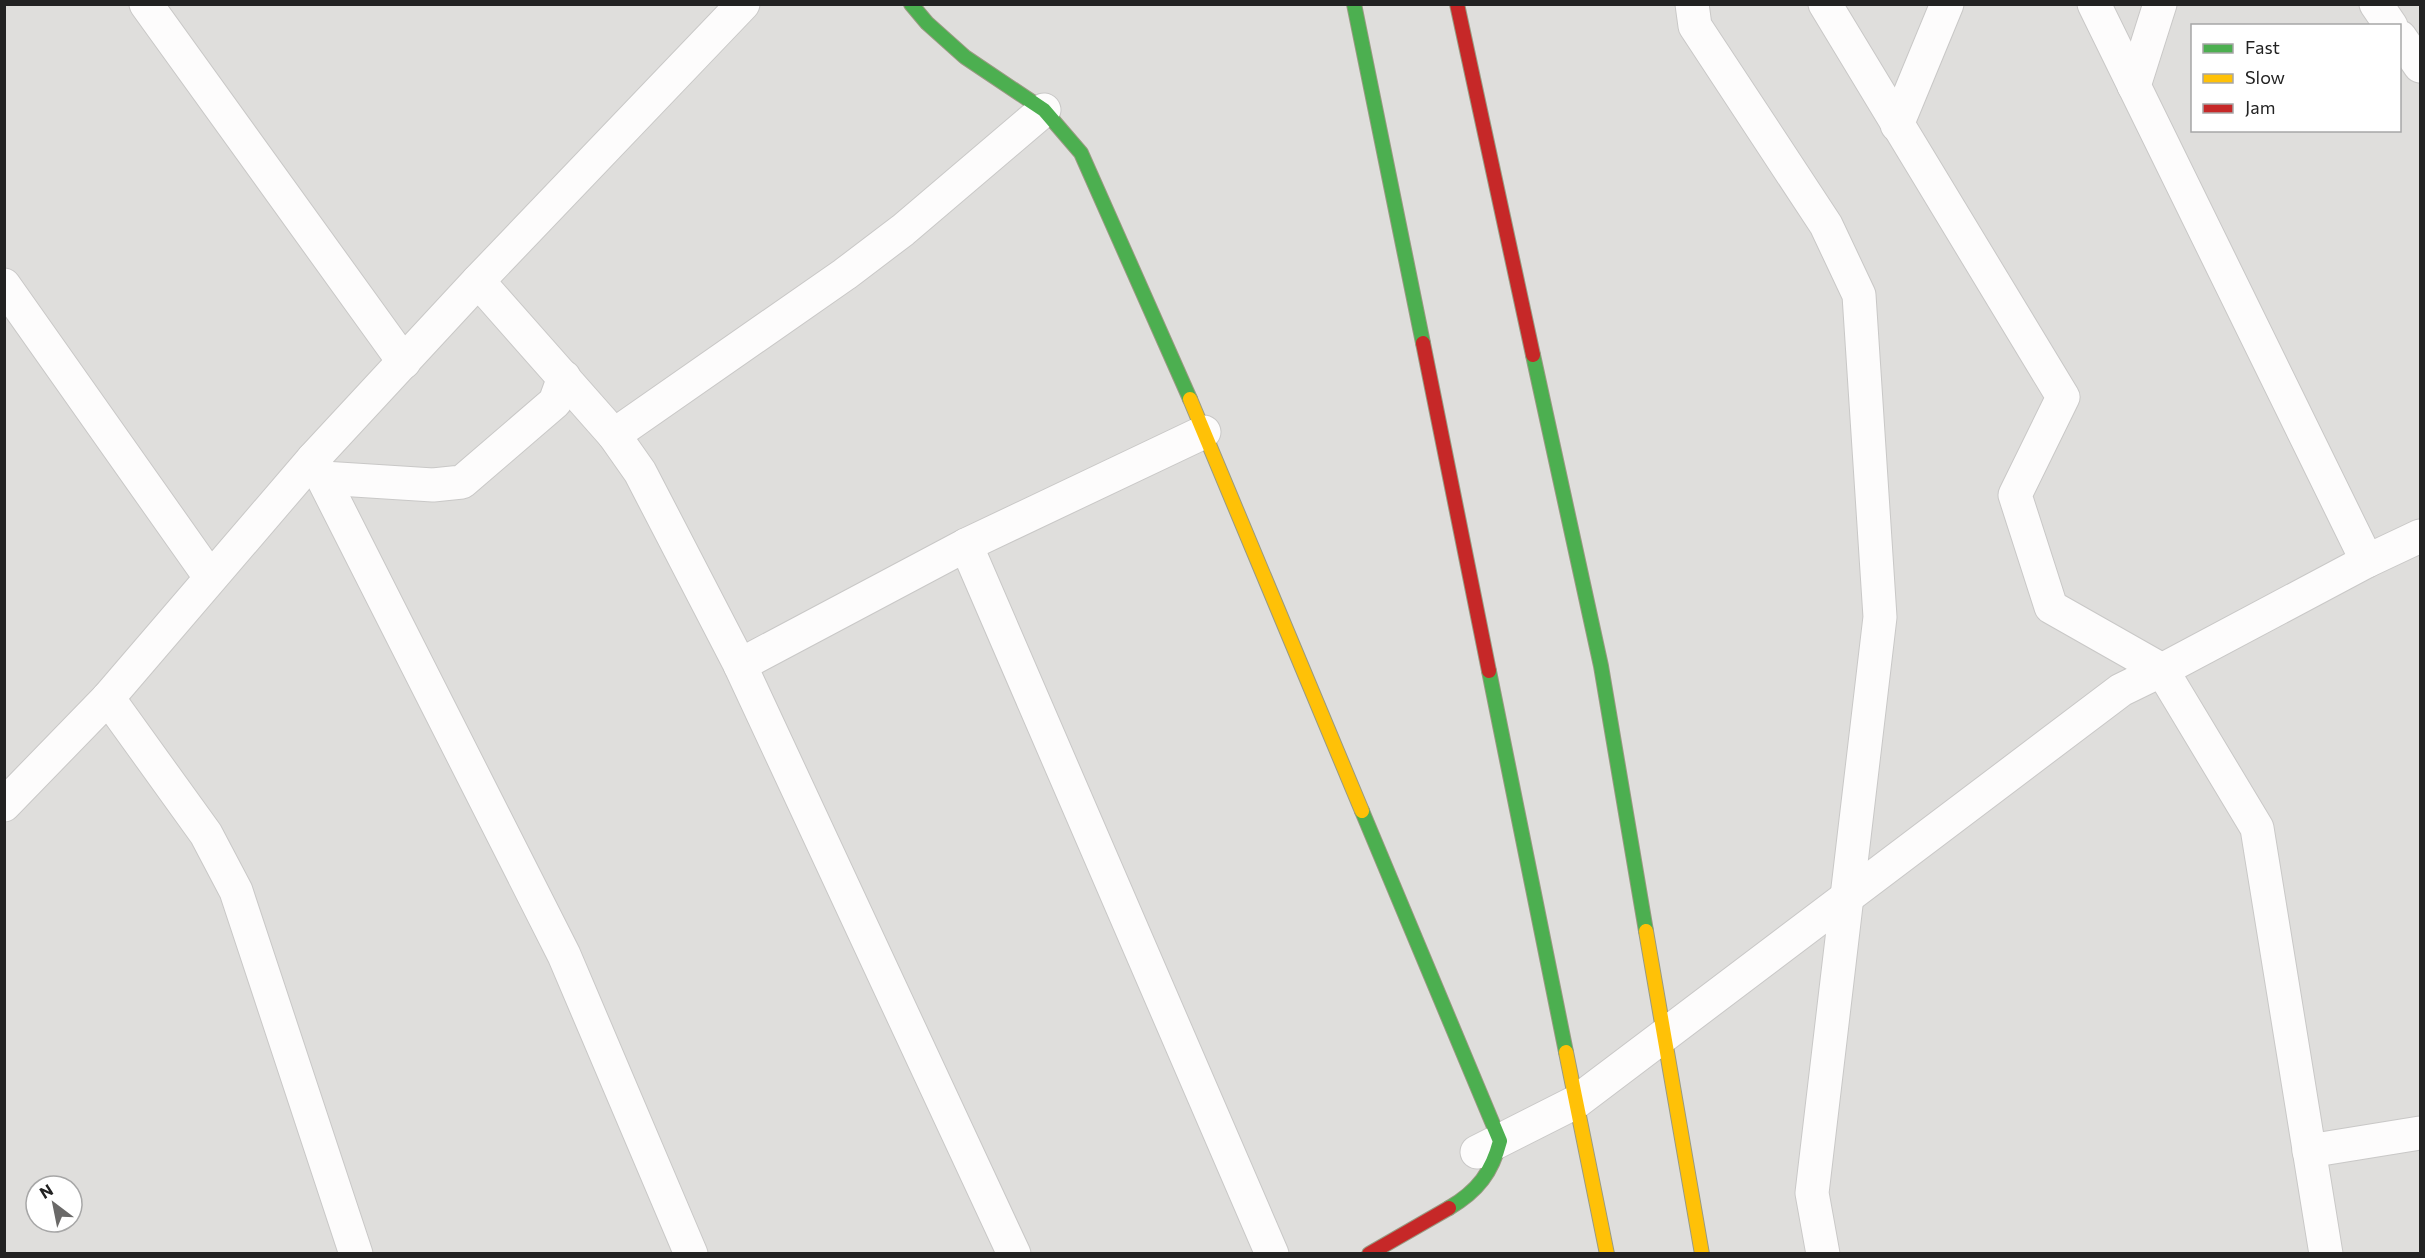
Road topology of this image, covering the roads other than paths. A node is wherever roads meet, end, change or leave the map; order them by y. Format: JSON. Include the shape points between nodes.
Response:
{"nodes":[{"id":1,"x":146,"y":4,"type":"edge"},
{"id":2,"x":743,"y":4,"type":"edge"},
{"id":3,"x":911,"y":4,"type":"edge"},
{"id":4,"x":1354,"y":4,"type":"edge"},
{"id":5,"x":1457,"y":4,"type":"edge"},
{"id":6,"x":1692,"y":4,"type":"edge"},
{"id":7,"x":1825,"y":4,"type":"edge"},
{"id":8,"x":1947,"y":4,"type":"edge"},
{"id":9,"x":2094,"y":4,"type":"edge"},
{"id":10,"x":2160,"y":4,"type":"edge"},
{"id":11,"x":2376,"y":4,"type":"edge"},
{"id":12,"x":2390,"y":24,"type":"edge"},
{"id":13,"x":2401,"y":38,"type":"edge"},
{"id":14,"x":2421,"y":66,"type":"edge"},
{"id":15,"x":2134,"y":86,"type":"junction"},
{"id":16,"x":1044,"y":110,"type":"junction"},
{"id":17,"x":1898,"y":124,"type":"junction"},
{"id":18,"x":478,"y":281,"type":"junction"},
{"id":19,"x":4,"y":285,"type":"edge"},
{"id":20,"x":404,"y":362,"type":"junction"},
{"id":21,"x":564,"y":377,"type":"junction"},
{"id":22,"x":1204,"y":432,"type":"junction"},
{"id":23,"x":614,"y":435,"type":"junction"},
{"id":24,"x":318,"y":469,"type":"junction"},
{"id":25,"x":2421,"y":536,"type":"edge"},
{"id":26,"x":966,"y":545,"type":"junction"},
{"id":27,"x":2367,"y":561,"type":"junction"},
{"id":28,"x":210,"y":577,"type":"junction"},
{"id":29,"x":740,"y":665,"type":"junction"},
{"id":30,"x":2162,"y":670,"type":"junction"},
{"id":31,"x":108,"y":698,"type":"junction"},
{"id":32,"x":4,"y":805,"type":"edge"},
{"id":33,"x":1848,"y":896,"type":"junction"},
{"id":34,"x":1664,"y":1035,"type":"junction"},
{"id":35,"x":1576,"y":1102,"type":"junction"},
{"id":36,"x":2421,"y":1133,"type":"edge"},
{"id":37,"x":1488,"y":1146,"type":"junction"},
{"id":38,"x":2309,"y":1150,"type":"junction"},
{"id":39,"x":356,"y":1254,"type":"edge"},
{"id":40,"x":691,"y":1254,"type":"edge"},
{"id":41,"x":1014,"y":1254,"type":"edge"},
{"id":42,"x":1272,"y":1254,"type":"edge"},
{"id":43,"x":1369,"y":1254,"type":"edge"},
{"id":44,"x":1607,"y":1254,"type":"edge"},
{"id":45,"x":1702,"y":1254,"type":"edge"},
{"id":46,"x":1823,"y":1254,"type":"edge"},
{"id":47,"x":2326,"y":1254,"type":"edge"}],
"edges":[{"from":1,"to":20,"type":"street"},
{"from":2,"to":18,"type":"street"},
{"from":3,"to":16,"type":"main road","via":[[965,57]]},
{"from":4,"to":35,"type":"main road"},
{"from":5,"to":34,"type":"main road","via":[[1601,666]]},
{"from":6,"to":33,"type":"street","via":[[1695,26],[1826,225],[1859,295],[1880,617]]},
{"from":7,"to":17,"type":"street"},
{"from":8,"to":17,"type":"street"},
{"from":9,"to":15,"type":"street"},
{"from":10,"to":15,"type":"street"},
{"from":11,"to":12,"type":"street"},
{"from":13,"to":14,"type":"street"},
{"from":15,"to":27,"type":"street"},
{"from":16,"to":22,"type":"main road","via":[[1081,153]]},
{"from":16,"to":23,"type":"street","via":[[903,230]]},
{"from":17,"to":30,"type":"street","via":[[2063,398],[2015,495],[2051,607]]},
{"from":18,"to":20,"type":"street"},
{"from":18,"to":21,"type":"street"},
{"from":19,"to":28,"type":"street"},
{"from":20,"to":24,"type":"street"},
{"from":21,"to":23,"type":"street"},
{"from":21,"to":24,"type":"street","via":[[555,402],[462,482],[434,485]]},
{"from":22,"to":26,"type":"street"},
{"from":22,"to":37,"type":"main road"},
{"from":23,"to":29,"type":"street","via":[[639,472]]},
{"from":24,"to":28,"type":"street"},
{"from":24,"to":40,"type":"street","via":[[564,955]]},
{"from":25,"to":27,"type":"street"},
{"from":26,"to":29,"type":"street"},
{"from":26,"to":42,"type":"street"},
{"from":27,"to":30,"type":"street"},
{"from":28,"to":31,"type":"street"},
{"from":29,"to":41,"type":"street"},
{"from":30,"to":33,"type":"street","via":[[2121,690]]},
{"from":30,"to":38,"type":"street","via":[[2257,828]]},
{"from":31,"to":32,"type":"street"},
{"from":31,"to":39,"type":"street","via":[[206,834],[236,891]]},
{"from":33,"to":34,"type":"street"},
{"from":33,"to":46,"type":"street","via":[[1812,1193]]},
{"from":34,"to":35,"type":"street"},
{"from":34,"to":45,"type":"main road"},
{"from":35,"to":37,"type":"street"},
{"from":35,"to":44,"type":"main road"},
{"from":36,"to":38,"type":"street"},
{"from":37,"to":43,"type":"main road","via":[[1493,1167],[1464,1199]]},
{"from":38,"to":47,"type":"street"}]}
